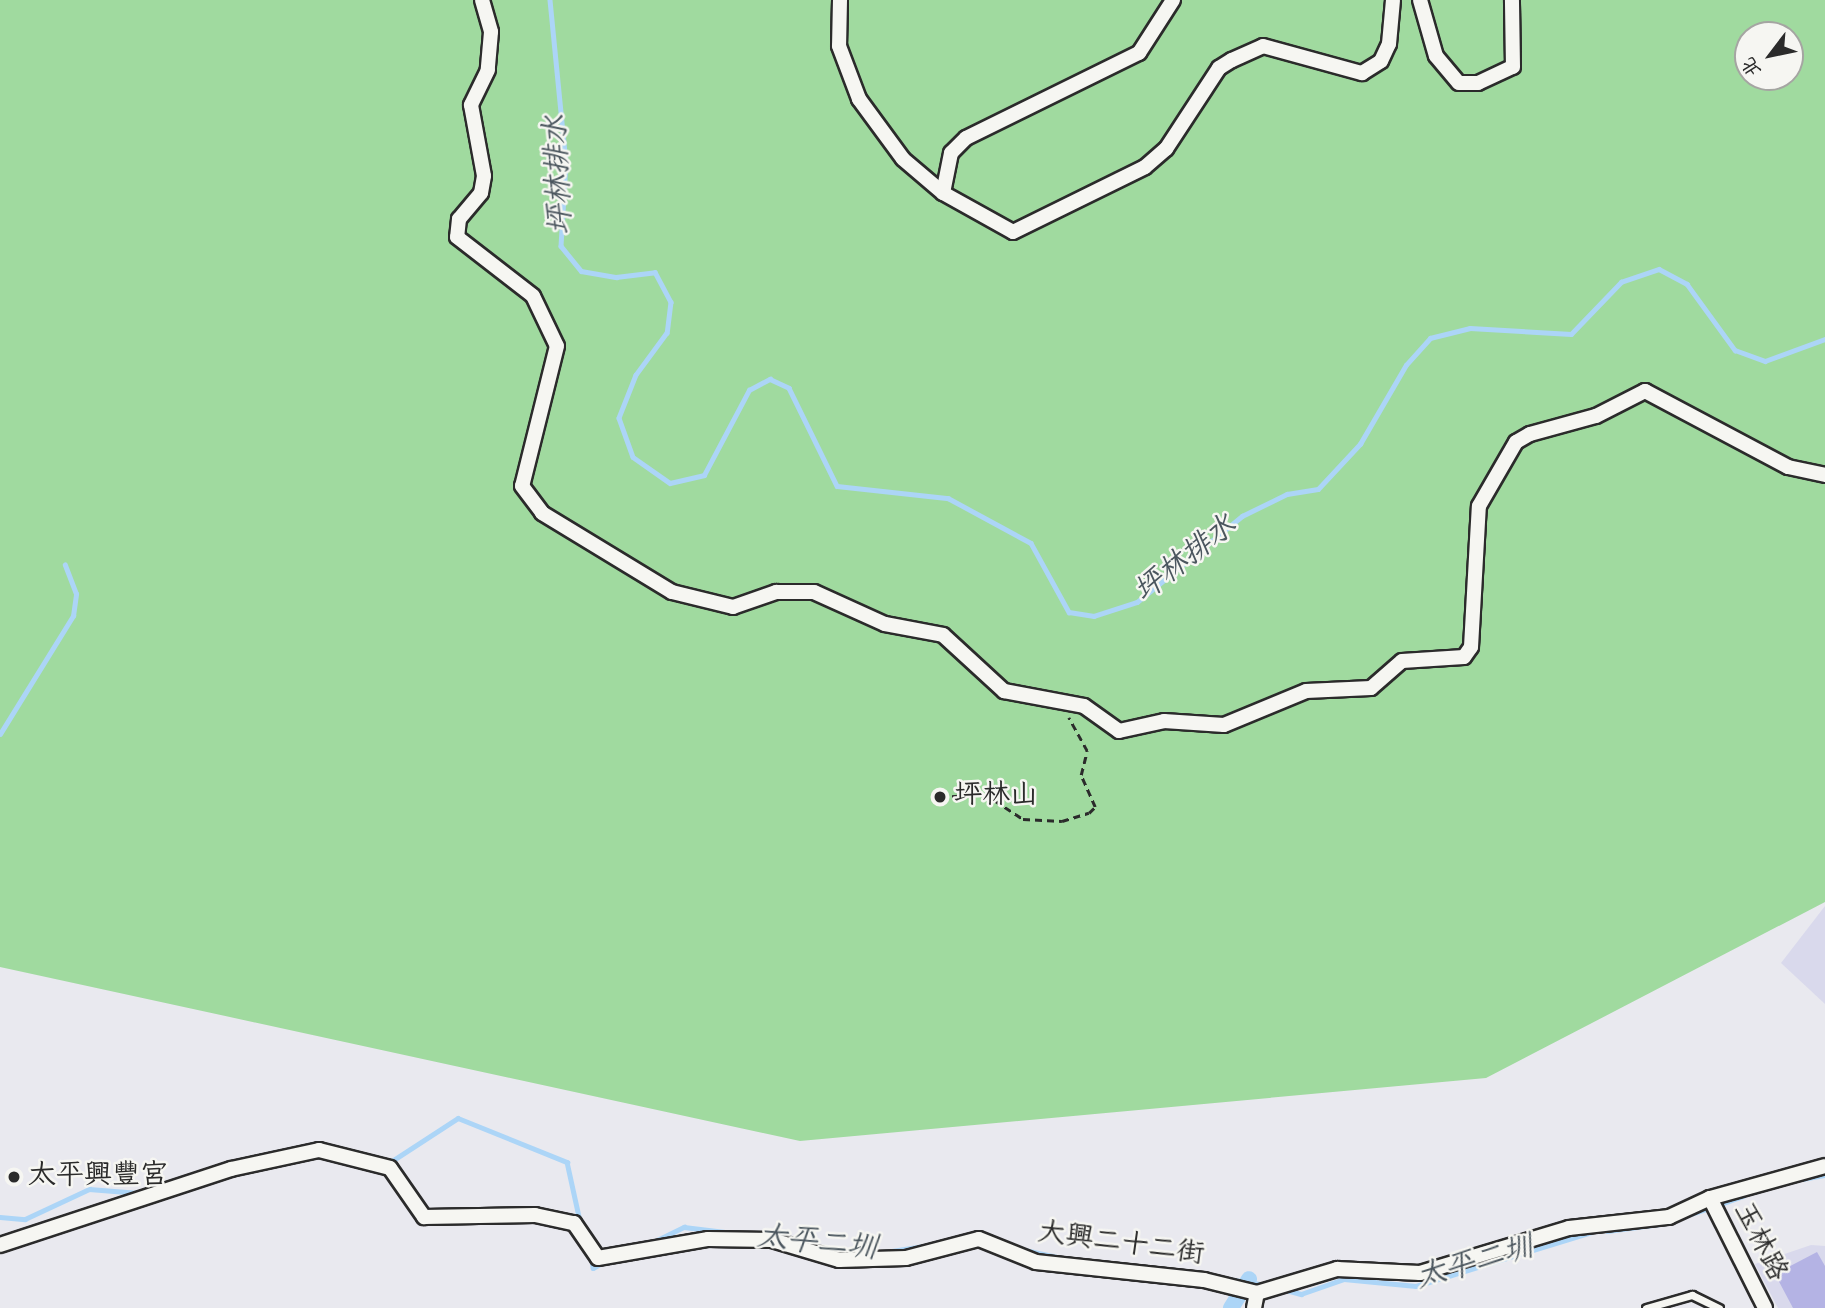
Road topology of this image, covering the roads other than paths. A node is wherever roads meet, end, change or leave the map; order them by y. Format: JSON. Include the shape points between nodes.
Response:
{"nodes":[{"id":1,"x":482,"y":0,"type":"edge"},
{"id":2,"x":840,"y":0,"type":"edge"},
{"id":3,"x":1173,"y":0,"type":"edge"},
{"id":4,"x":1393,"y":0,"type":"edge"},
{"id":5,"x":1420,"y":0,"type":"edge"},
{"id":6,"x":1512,"y":0,"type":"edge"},
{"id":7,"x":943,"y":193,"type":"junction"},
{"id":8,"x":1825,"y":475,"type":"edge"},
{"id":9,"x":1825,"y":1166,"type":"edge"},
{"id":10,"x":1710,"y":1198,"type":"junction"},
{"id":11,"x":0,"y":1245,"type":"edge"},
{"id":12,"x":1255,"y":1301,"type":"edge"},
{"id":13,"x":1646,"y":1308,"type":"edge"},
{"id":14,"x":1719,"y":1308,"type":"edge"},
{"id":15,"x":1765,"y":1308,"type":"edge"}],
"edges":[{"from":1,"to":8,"type":"street","via":[[491,32],[488,70],[471,105],[484,176],[481,193],[459,219],[457,237],[533,296],[557,346],[522,486],[542,513],[673,592],[733,607],[776,593],[814,592],[885,624],[943,635],[1004,691],[1084,706],[1119,732],[1164,721],[1224,725],[1306,691],[1371,688],[1410,658],[1464,657],[1471,647],[1475,521],[1516,442],[1596,416],[1633,393],[1662,398],[1788,467]]},
{"from":2,"to":7,"type":"street","via":[[839,47],[859,99],[903,159]]},
{"from":3,"to":7,"type":"street","via":[[1139,53],[966,138],[951,153]]},
{"from":4,"to":7,"type":"street","via":[[1390,44],[1381,61],[1363,73],[1263,47],[1232,60],[1219,68],[1166,149],[1145,167],[1034,225],[1013,232]]},
{"from":5,"to":6,"type":"street","via":[[1446,73],[1459,83],[1478,83],[1513,67]]},
{"from":9,"to":10,"type":"street"},
{"from":10,"to":12,"type":"street","via":[[1669,1217],[1512,1241],[1420,1273],[1338,1269]]},
{"from":10,"to":15,"type":"street","name":"玉林路"},
{"from":11,"to":12,"type":"street","name":"大興二十二街","via":[[231,1169],[319,1150],[390,1168],[424,1217],[535,1215],[574,1223],[598,1258],[708,1239],[772,1240],[839,1260],[906,1258],[979,1239],[1036,1262],[1204,1280]]},
{"from":13,"to":14,"type":"lane","via":[[1692,1295]]}]}
